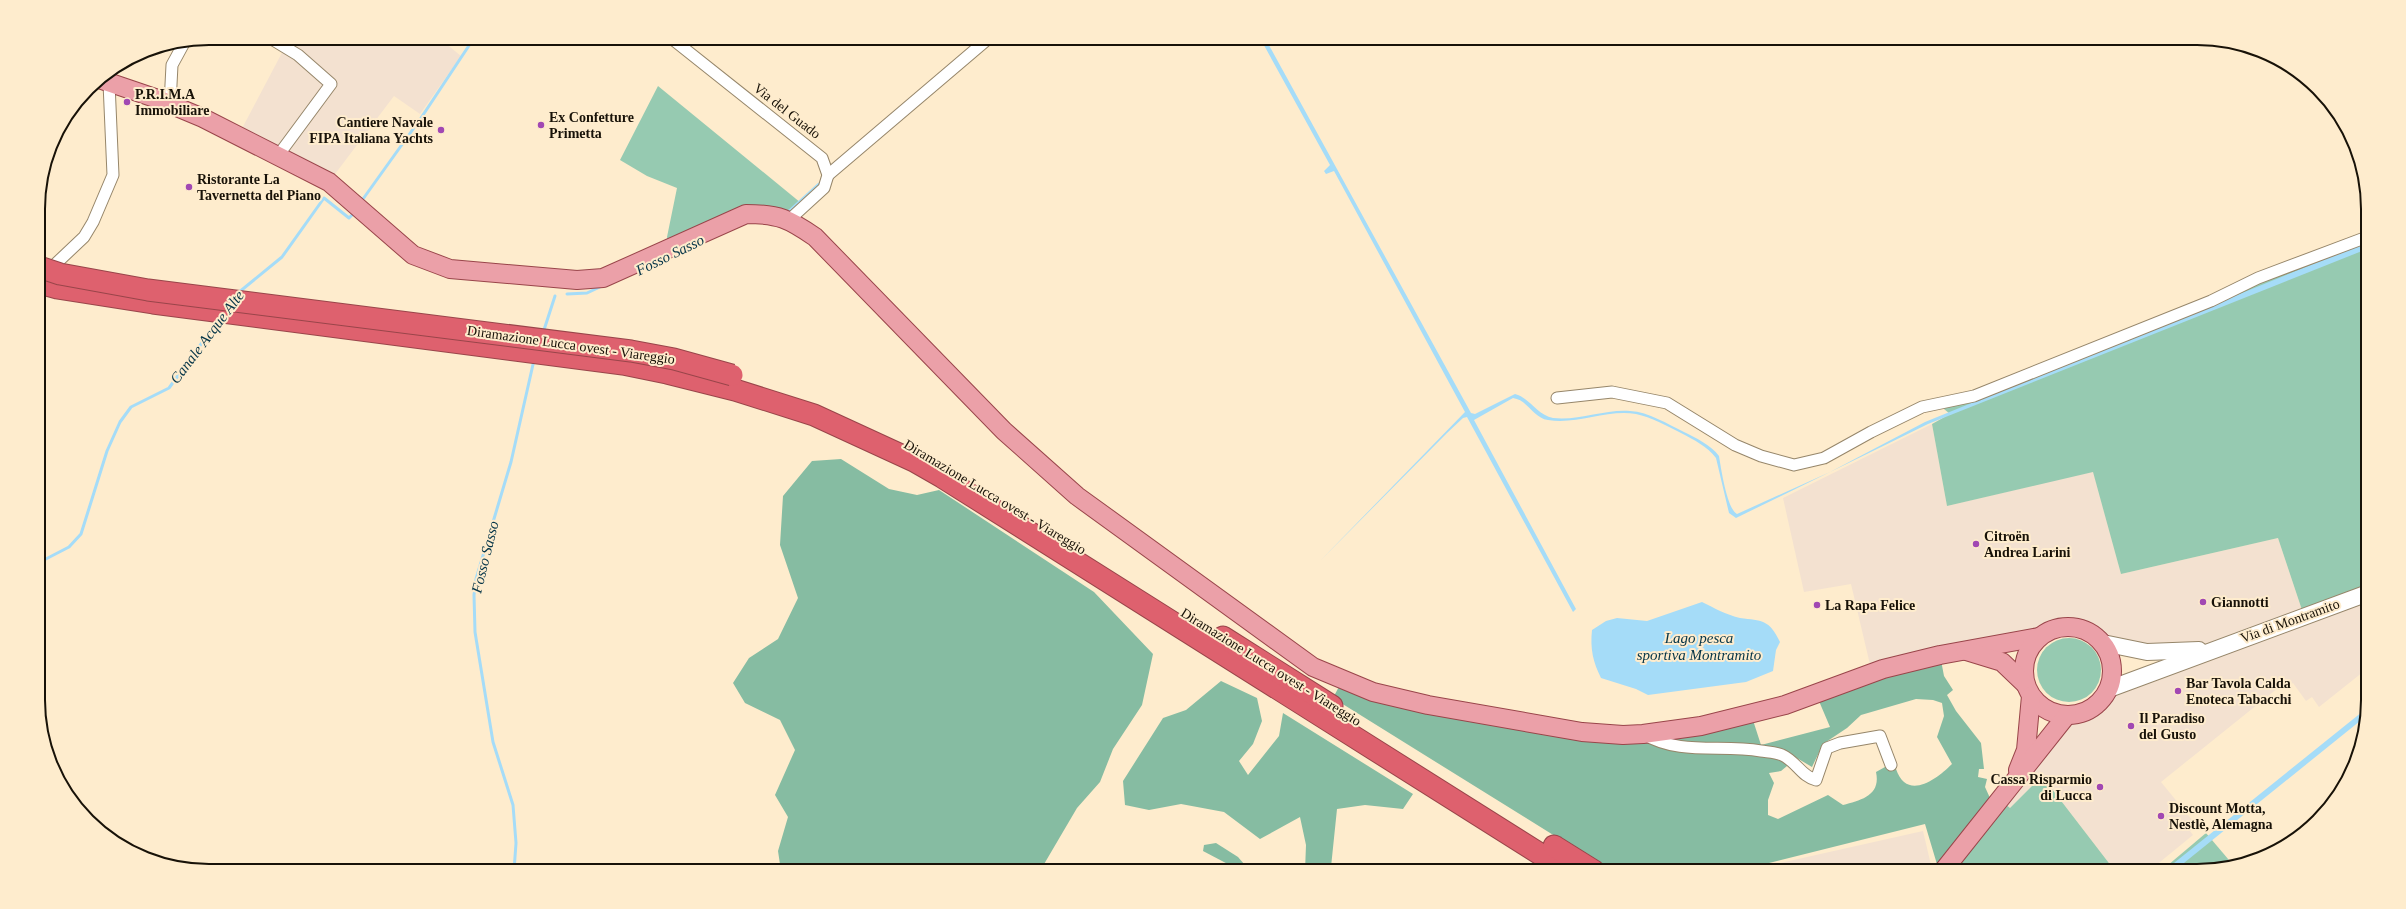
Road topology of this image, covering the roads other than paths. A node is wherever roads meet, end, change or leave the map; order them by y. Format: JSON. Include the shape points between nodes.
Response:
{"nodes":[{"id":1,"x":282,"y":45,"type":"edge"},
{"id":2,"x":680,"y":45,"type":"edge"},
{"id":3,"x":982,"y":45,"type":"edge"},
{"id":4,"x":182,"y":47,"type":"edge"},
{"id":5,"x":106,"y":82,"type":"edge"},
{"id":6,"x":104,"y":83,"type":"edge"},
{"id":7,"x":170,"y":104,"type":"junction"},
{"id":8,"x":277,"y":157,"type":"junction"},
{"id":9,"x":828,"y":175,"type":"junction"},
{"id":10,"x":789,"y":220,"type":"junction"},
{"id":11,"x":2361,"y":239,"type":"edge"},
{"id":12,"x":45,"y":269,"type":"edge"},
{"id":13,"x":45,"y":273,"type":"edge"},
{"id":14,"x":45,"y":285,"type":"edge"},
{"id":15,"x":733,"y":383,"type":"junction"},
{"id":16,"x":1557,"y":398,"type":"dead end"},
{"id":17,"x":943,"y":470,"type":"junction"},
{"id":18,"x":2361,"y":596,"type":"edge"},
{"id":19,"x":2039,"y":637,"type":"junction"},
{"id":20,"x":2103,"y":643,"type":"junction"},
{"id":21,"x":1963,"y":650,"type":"junction"},
{"id":22,"x":2212,"y":650,"type":"junction"},
{"id":23,"x":2109,"y":689,"type":"junction"},
{"id":24,"x":2028,"y":690,"type":"junction"},
{"id":25,"x":2067,"y":715,"type":"junction"},
{"id":26,"x":1643,"y":734,"type":"junction"},
{"id":27,"x":1891,"y":765,"type":"dead end"},
{"id":28,"x":2008,"y":789,"type":"junction"},
{"id":29,"x":1556,"y":864,"type":"edge"},
{"id":30,"x":1583,"y":864,"type":"edge"},
{"id":31,"x":1949,"y":864,"type":"edge"}],
"edges":[{"from":1,"to":8,"type":"street","via":[[298,55],[331,84]]},
{"from":2,"to":9,"type":"street","name":"Via del Guado","via":[[822,158]]},
{"from":3,"to":9,"type":"street"},
{"from":4,"to":7,"type":"street","via":[[172,65]]},
{"from":5,"to":7,"type":"main road"},
{"from":6,"to":13,"type":"street","via":[[113,175],[84,237]]},
{"from":7,"to":8,"type":"main road","via":[[219,126]]},
{"from":8,"to":10,"type":"main road","via":[[329,182],[414,255],[450,269],[477,273],[577,280],[603,278],[746,214],[767,214]]},
{"from":9,"to":10,"type":"street","via":[[824,188]]},
{"from":10,"to":26,"type":"main road","via":[[815,237],[1004,431],[1077,496],[1313,667],[1374,692],[1428,705],[1582,732]]},
{"from":11,"to":16,"type":"street","via":[[2258,278],[2211,301],[1974,396],[1922,407],[1824,458],[1794,465],[1761,456],[1735,445],[1667,403],[1612,392]]},
{"from":12,"to":15,"type":"highway","name":"Diramazione Lucca ovest - Viareggio","bridge":true,"via":[[148,290],[631,351],[674,360]]},
{"from":14,"to":15,"type":"highway","name":"Diramazione Lucca ovest - Viareggio","via":[[153,304],[623,364]]},
{"from":15,"to":17,"type":"highway","name":"Diramazione Lucca ovest - Viareggio","via":[[797,394],[909,443]]},
{"from":17,"to":29,"type":"highway","name":"Diramazione Lucca ovest - Viareggio"},
{"from":17,"to":30,"type":"highway","name":"Diramazione Lucca ovest - Viareggio"},
{"from":18,"to":22,"type":"main road","name":"Via di Montramito"},
{"from":19,"to":20,"type":"main road","via":[[2064,626],[2092,633]]},
{"from":19,"to":21,"type":"main road"},
{"from":19,"to":24,"type":"main road","via":[[2025,658],[2023,671]]},
{"from":20,"to":22,"type":"main road","name":"Via di Montramito","via":[[2147,652]]},
{"from":20,"to":23,"type":"main road","via":[[2112,665]]},
{"from":21,"to":24,"type":"main road","via":[[2002,662]]},
{"from":21,"to":26,"type":"main road","via":[[1884,669],[1785,706],[1701,726]]},
{"from":22,"to":23,"type":"main road","name":"Via di Montramito"},
{"from":23,"to":25,"type":"main road","via":[[2101,701],[2090,709]]},
{"from":24,"to":25,"type":"main road","via":[[2041,706]]},
{"from":24,"to":28,"type":"main road","via":[[2026,750]]},
{"from":25,"to":28,"type":"main road"},
{"from":26,"to":27,"type":"street","via":[[1660,743],[1686,748],[1741,748],[1782,755],[1794,762],[1807,778],[1816,780],[1827,748],[1840,743],[1880,736]]},
{"from":28,"to":31,"type":"main road"}]}
